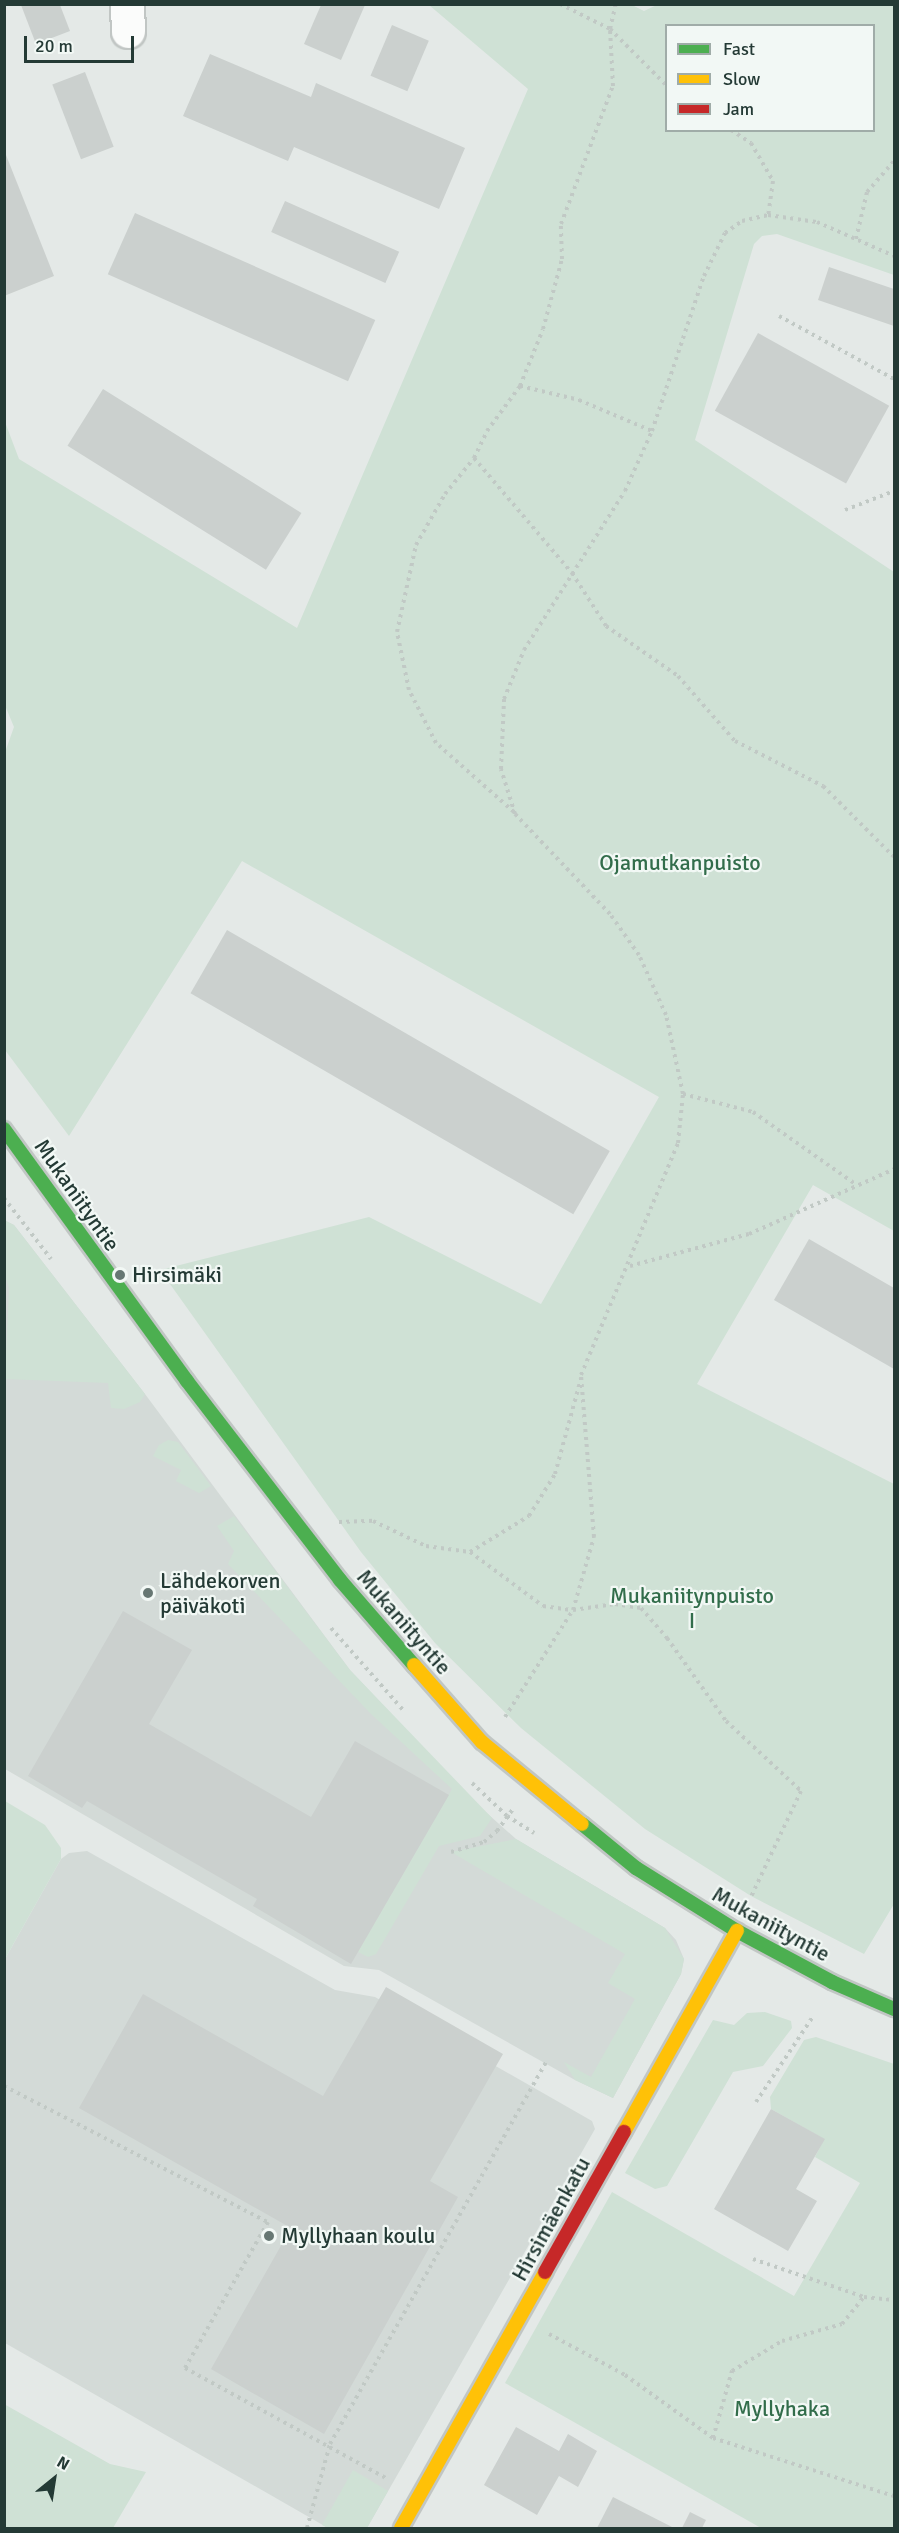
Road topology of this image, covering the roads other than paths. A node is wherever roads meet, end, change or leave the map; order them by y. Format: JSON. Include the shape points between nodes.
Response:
{"nodes":[{"id":1,"x":4,"y":1129,"type":"edge"},
{"id":2,"x":737,"y":1931,"type":"junction"},
{"id":3,"x":894,"y":2009,"type":"edge"},
{"id":4,"x":401,"y":2529,"type":"edge"}],
"edges":[{"from":1,"to":2,"type":"street","name":"Mukaniityntie","via":[[187,1381],[340,1580],[482,1742],[636,1868]]},
{"from":2,"to":3,"type":"street","name":"Mukaniityntie","via":[[832,1982]]},
{"from":2,"to":4,"type":"street","name":"Hirsimäenkatu"}]}
